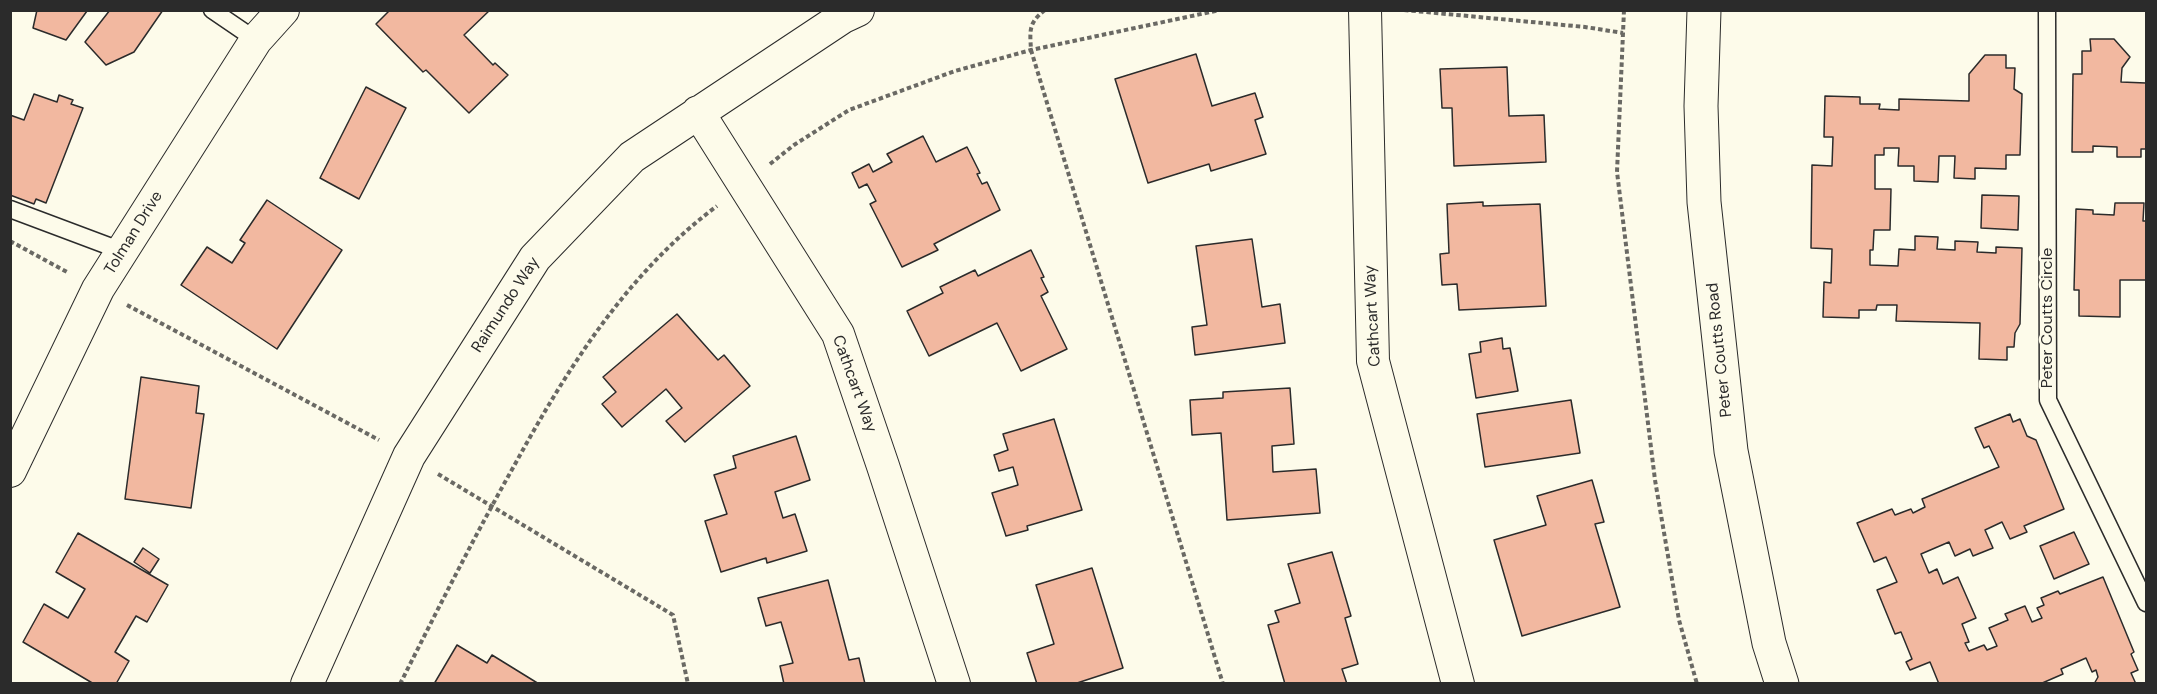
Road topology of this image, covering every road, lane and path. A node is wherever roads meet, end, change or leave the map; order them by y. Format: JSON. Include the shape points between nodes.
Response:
{"nodes":[{"id":1,"x":212,"y":10,"type":"edge"},
{"id":2,"x":283,"y":10,"type":"edge"},
{"id":3,"x":858,"y":10,"type":"edge"},
{"id":4,"x":1045,"y":10,"type":"edge"},
{"id":5,"x":1220,"y":10,"type":"edge"},
{"id":6,"x":1365,"y":10,"type":"edge"},
{"id":7,"x":1404,"y":10,"type":"edge"},
{"id":8,"x":1624,"y":10,"type":"edge"},
{"id":9,"x":1704,"y":10,"type":"edge"},
{"id":10,"x":2047,"y":10,"type":"edge"},
{"id":11,"x":1623,"y":33,"type":"junction"},
{"id":12,"x":256,"y":40,"type":"junction"},
{"id":13,"x":1031,"y":50,"type":"junction"},
{"id":14,"x":698,"y":112,"type":"junction"},
{"id":15,"x":744,"y":186,"type":"junction"},
{"id":16,"x":10,"y":209,"type":"edge"},
{"id":17,"x":10,"y":241,"type":"edge"},
{"id":18,"x":122,"y":252,"type":"junction"},
{"id":19,"x":98,"y":289,"type":"junction"},
{"id":20,"x":10,"y":471,"type":"edge"},
{"id":21,"x":2146,"y":603,"type":"edge"},
{"id":22,"x":307,"y":684,"type":"edge"},
{"id":23,"x":400,"y":684,"type":"edge"},
{"id":24,"x":954,"y":684,"type":"edge"},
{"id":25,"x":1223,"y":684,"type":"edge"},
{"id":26,"x":1458,"y":684,"type":"edge"},
{"id":27,"x":1697,"y":684,"type":"edge"},
{"id":28,"x":1782,"y":684,"type":"edge"}],
"edges":[{"from":1,"to":12,"type":"lane"},
{"from":2,"to":12,"type":"street","name":"Tolman Drive"},
{"from":3,"to":14,"type":"street","name":"Raimundo Way"},
{"from":4,"to":13,"type":"path","via":[[1032,23]]},
{"from":5,"to":13,"type":"path"},
{"from":6,"to":26,"type":"street","name":"Cathcart Way","via":[[1372,361]]},
{"from":7,"to":11,"type":"path"},
{"from":8,"to":11,"type":"path"},
{"from":9,"to":28,"type":"street","name":"Peter Coutts Road","via":[[1704,202],[1731,451],[1769,643]]},
{"from":10,"to":21,"type":"lane","name":"Peter Coutts Circle","via":[[2048,400]]},
{"from":11,"to":27,"type":"path","via":[[1617,172],[1655,480],[1679,620]]},
{"from":12,"to":18,"type":"street","name":"Tolman Drive"},
{"from":13,"to":15,"type":"path","via":[[955,71],[849,111],[794,145]]},
{"from":13,"to":25,"type":"path"},
{"from":14,"to":15,"type":"street","name":"Cathcart Way"},
{"from":14,"to":22,"type":"street","name":"Raimundo Way","via":[[632,157],[535,258],[409,456]]},
{"from":15,"to":23,"type":"path","via":[[697,221],[651,263],[596,330],[537,423],[491,506]]},
{"from":15,"to":24,"type":"street","name":"Cathcart Way","via":[[838,334]]},
{"from":16,"to":18,"type":"lane"},
{"from":17,"to":19,"type":"path"},
{"from":18,"to":19,"type":"street","name":"Tolman Drive"},
{"from":19,"to":20,"type":"street","name":"Tolman Drive"}]}
